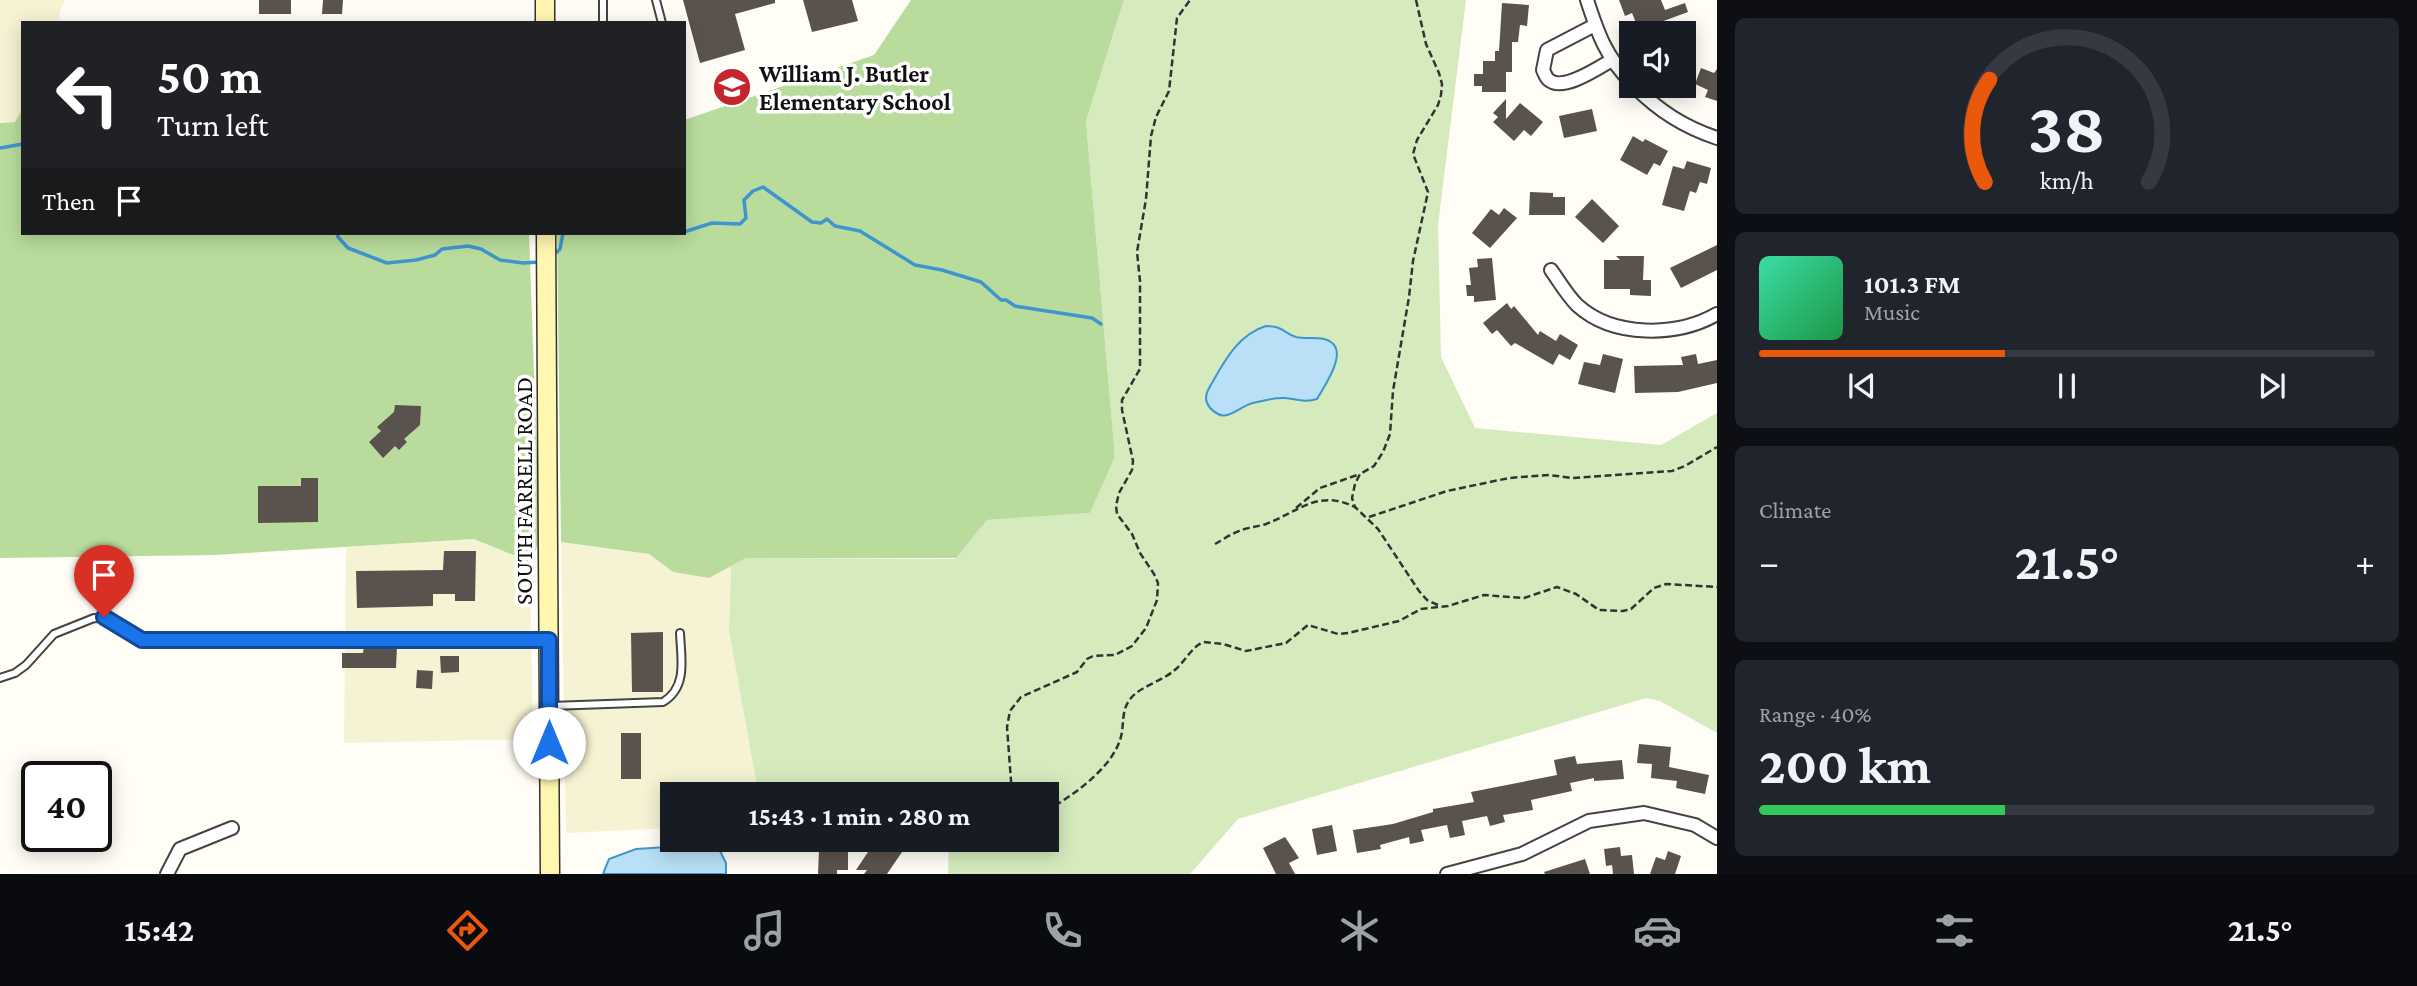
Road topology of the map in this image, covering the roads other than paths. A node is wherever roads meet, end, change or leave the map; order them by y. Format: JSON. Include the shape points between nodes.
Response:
{"nodes":[{"id":1,"x":545,"y":0,"type":"edge"},
{"id":2,"x":603,"y":0,"type":"edge"},
{"id":3,"x":656,"y":0,"type":"edge"},
{"id":4,"x":1587,"y":0,"type":"edge"},
{"id":5,"x":545,"y":21,"type":"edge"},
{"id":6,"x":603,"y":21,"type":"edge"},
{"id":7,"x":661,"y":21,"type":"edge"},
{"id":8,"x":1595,"y":25,"type":"junction"},
{"id":9,"x":1612,"y":61,"type":"junction"},
{"id":10,"x":1619,"y":69,"type":"edge"},
{"id":11,"x":1646,"y":98,"type":"edge"},
{"id":12,"x":1717,"y":138,"type":"edge"},
{"id":13,"x":546,"y":235,"type":"edge"},
{"id":14,"x":1551,"y":270,"type":"dead end"},
{"id":15,"x":1717,"y":314,"type":"edge"},
{"id":16,"x":680,"y":633,"type":"dead end"},
{"id":17,"x":549,"y":640,"type":"junction"},
{"id":18,"x":0,"y":678,"type":"edge"},
{"id":19,"x":549,"y":706,"type":"junction"},
{"id":20,"x":232,"y":828,"type":"dead end"},
{"id":21,"x":1717,"y":838,"type":"edge"},
{"id":22,"x":167,"y":874,"type":"edge"},
{"id":23,"x":550,"y":874,"type":"edge"},
{"id":24,"x":1447,"y":874,"type":"edge"}],
"edges":[{"from":1,"to":5,"type":"street"},
{"from":2,"to":6,"type":"lane"},
{"from":3,"to":7,"type":"lane"},
{"from":4,"to":8,"type":"street"},
{"from":8,"to":9,"type":"street"},
{"from":8,"to":9,"type":"street","via":[[1547,50],[1543,70],[1558,84]]},
{"from":9,"to":10,"type":"street"},
{"from":11,"to":12,"type":"street","via":[[1692,130]]},
{"from":13,"to":17,"type":"street","name":"SOUTH FARRELL ROAD"},
{"from":14,"to":15,"type":"street","via":[[1578,305],[1603,321],[1633,330],[1670,330]]},
{"from":16,"to":19,"type":"lane","via":[[682,674],[672,696],[663,702]]},
{"from":17,"to":18,"type":"lane","via":[[142,640],[104,617],[54,634],[26,665]]},
{"from":17,"to":19,"type":"street","name":"SOUTH FARRELL ROAD"},
{"from":19,"to":23,"type":"street","name":"SOUTH FARRELL ROAD"},
{"from":20,"to":22,"type":"street","via":[[180,849]]},
{"from":21,"to":24,"type":"street","via":[[1695,825],[1644,813],[1589,821],[1522,854]]}]}
